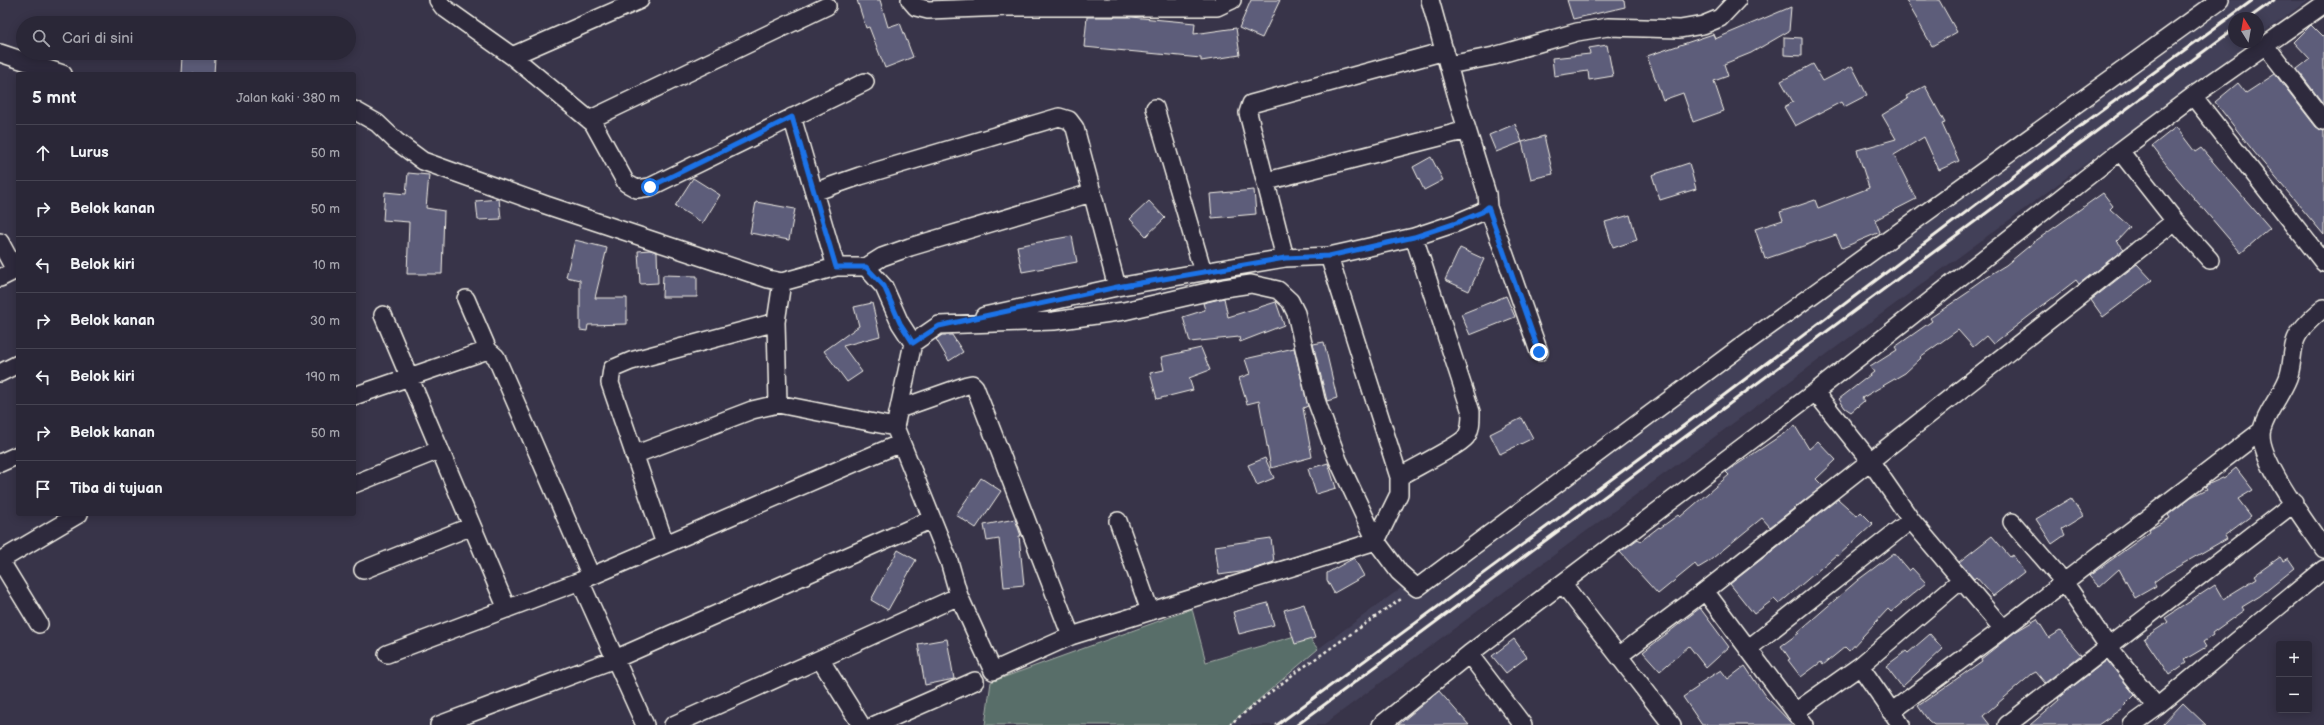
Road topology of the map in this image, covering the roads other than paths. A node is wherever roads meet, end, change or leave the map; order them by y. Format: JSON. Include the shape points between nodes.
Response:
{"nodes":[{"id":1,"x":439,"y":0,"type":"edge"},
{"id":2,"x":640,"y":0,"type":"edge"},
{"id":3,"x":910,"y":0,"type":"edge"},
{"id":4,"x":1232,"y":0,"type":"edge"},
{"id":5,"x":1430,"y":0,"type":"edge"},
{"id":6,"x":1737,"y":0,"type":"edge"},
{"id":7,"x":2220,"y":0,"type":"edge"},
{"id":8,"x":1007,"y":3,"type":"edge"},
{"id":9,"x":1098,"y":3,"type":"edge"},
{"id":10,"x":1177,"y":4,"type":"edge"},
{"id":11,"x":2324,"y":4,"type":"edge"},
{"id":12,"x":827,"y":6,"type":"dead end"},
{"id":13,"x":2266,"y":46,"type":"junction"},
{"id":14,"x":0,"y":54,"type":"edge"},
{"id":15,"x":512,"y":56,"type":"junction"},
{"id":16,"x":1447,"y":58,"type":"junction"},
{"id":17,"x":16,"y":59,"type":"edge"},
{"id":18,"x":19,"y":60,"type":"edge"},
{"id":19,"x":57,"y":72,"type":"edge"},
{"id":20,"x":866,"y":82,"type":"dead end"},
{"id":21,"x":2193,"y":96,"type":"junction"},
{"id":22,"x":1155,"y":108,"type":"dead end"},
{"id":23,"x":356,"y":111,"type":"edge"},
{"id":24,"x":792,"y":117,"type":"junction"},
{"id":25,"x":590,"y":120,"type":"junction"},
{"id":26,"x":2324,"y":121,"type":"edge"},
{"id":27,"x":1467,"y":130,"type":"junction"},
{"id":28,"x":2120,"y":151,"type":"junction"},
{"id":29,"x":1267,"y":181,"type":"junction"},
{"id":30,"x":814,"y":192,"type":"junction"},
{"id":31,"x":1091,"y":193,"type":"junction"},
{"id":32,"x":1488,"y":207,"type":"junction"},
{"id":33,"x":2175,"y":221,"type":"junction"},
{"id":34,"x":1414,"y":237,"type":"junction"},
{"id":35,"x":0,"y":242,"type":"edge"},
{"id":36,"x":1329,"y":256,"type":"junction"},
{"id":37,"x":1285,"y":258,"type":"junction"},
{"id":38,"x":2210,"y":260,"type":"dead end"},
{"id":39,"x":2324,"y":263,"type":"edge"},
{"id":40,"x":836,"y":267,"type":"junction"},
{"id":41,"x":866,"y":267,"type":"junction"},
{"id":42,"x":11,"y":272,"type":"edge"},
{"id":43,"x":1203,"y":272,"type":"junction"},
{"id":44,"x":782,"y":282,"type":"junction"},
{"id":45,"x":1117,"y":287,"type":"junction"},
{"id":46,"x":466,"y":299,"type":"dead end"},
{"id":47,"x":2324,"y":308,"type":"edge"},
{"id":48,"x":383,"y":315,"type":"dead end"},
{"id":49,"x":776,"y":322,"type":"junction"},
{"id":50,"x":939,"y":326,"type":"junction"},
{"id":51,"x":913,"y":343,"type":"junction"},
{"id":52,"x":488,"y":350,"type":"junction"},
{"id":53,"x":1539,"y":352,"type":"dead end"},
{"id":54,"x":16,"y":365,"type":"edge"},
{"id":55,"x":0,"y":373,"type":"edge"},
{"id":56,"x":408,"y":378,"type":"junction"},
{"id":57,"x":1814,"y":392,"type":"junction"},
{"id":58,"x":356,"y":395,"type":"edge"},
{"id":59,"x":778,"y":404,"type":"junction"},
{"id":60,"x":899,"y":409,"type":"junction"},
{"id":61,"x":895,"y":427,"type":"junction"},
{"id":62,"x":2261,"y":431,"type":"junction"},
{"id":63,"x":901,"y":443,"type":"junction"},
{"id":64,"x":439,"y":450,"type":"junction"},
{"id":65,"x":16,"y":456,"type":"edge"},
{"id":66,"x":634,"y":456,"type":"junction"},
{"id":67,"x":1871,"y":462,"type":"junction"},
{"id":68,"x":0,"y":463,"type":"edge"},
{"id":69,"x":1399,"y":477,"type":"junction"},
{"id":70,"x":356,"y":483,"type":"edge"},
{"id":71,"x":2294,"y":503,"type":"junction"},
{"id":72,"x":76,"y":516,"type":"edge"},
{"id":73,"x":932,"y":519,"type":"junction"},
{"id":74,"x":1910,"y":520,"type":"junction"},
{"id":75,"x":1118,"y":521,"type":"dead end"},
{"id":76,"x":2012,"y":522,"type":"dead end"},
{"id":77,"x":472,"y":526,"type":"junction"},
{"id":78,"x":1376,"y":541,"type":"junction"},
{"id":79,"x":665,"y":544,"type":"junction"},
{"id":80,"x":2324,"y":549,"type":"edge"},
{"id":81,"x":1,"y":560,"type":"edge"},
{"id":82,"x":2324,"y":569,"type":"edge"},
{"id":83,"x":363,"y":570,"type":"dead end"},
{"id":84,"x":586,"y":578,"type":"junction"},
{"id":85,"x":1961,"y":580,"type":"junction"},
{"id":86,"x":2064,"y":582,"type":"junction"},
{"id":87,"x":1563,"y":584,"type":"junction"},
{"id":88,"x":1705,"y":591,"type":"junction"},
{"id":89,"x":959,"y":596,"type":"junction"},
{"id":90,"x":507,"y":609,"type":"junction"},
{"id":91,"x":1150,"y":611,"type":"junction"},
{"id":92,"x":39,"y":624,"type":"dead end"},
{"id":93,"x":2003,"y":629,"type":"junction"},
{"id":94,"x":1071,"y":636,"type":"junction"},
{"id":95,"x":2108,"y":646,"type":"junction"},
{"id":96,"x":1749,"y":648,"type":"junction"},
{"id":97,"x":387,"y":654,"type":"dead end"},
{"id":98,"x":1469,"y":654,"type":"junction"},
{"id":99,"x":1620,"y":655,"type":"junction"},
{"id":100,"x":615,"y":659,"type":"junction"},
{"id":101,"x":820,"y":659,"type":"junction"},
{"id":102,"x":1860,"y":666,"type":"junction"},
{"id":103,"x":975,"y":681,"type":"dead end"},
{"id":104,"x":2157,"y":707,"type":"junction"},
{"id":105,"x":1891,"y":712,"type":"junction"},
{"id":106,"x":1800,"y":719,"type":"edge"},
{"id":107,"x":2140,"y":723,"type":"edge"},
{"id":108,"x":439,"y":725,"type":"edge"},
{"id":109,"x":645,"y":725,"type":"edge"},
{"id":110,"x":673,"y":725,"type":"edge"},
{"id":111,"x":860,"y":725,"type":"edge"},
{"id":112,"x":875,"y":725,"type":"edge"},
{"id":113,"x":1381,"y":725,"type":"edge"},
{"id":114,"x":1523,"y":725,"type":"edge"},
{"id":115,"x":1672,"y":725,"type":"edge"},
{"id":116,"x":1901,"y":725,"type":"edge"},
{"id":117,"x":2007,"y":725,"type":"edge"}],
"edges":[{"from":1,"to":15,"type":"street","via":[[444,7]]},
{"from":2,"to":15,"type":"street"},
{"from":3,"to":8,"type":"street","via":[[916,7],[928,10]]},
{"from":4,"to":10,"type":"street","via":[[1217,7]]},
{"from":5,"to":16,"type":"street"},
{"from":6,"to":16,"type":"street","via":[[1720,18],[1703,25],[1680,29],[1608,27],[1577,32],[1494,56]]},
{"from":7,"to":78,"type":"street","via":[[1743,346],[1417,588],[1399,572]]},
{"from":8,"to":9,"type":"street"},
{"from":9,"to":10,"type":"street"},
{"from":11,"to":13,"type":"street"},
{"from":12,"to":25,"type":"street"},
{"from":13,"to":21,"type":"street"},
{"from":13,"to":26,"type":"street"},
{"from":14,"to":17,"type":"street"},
{"from":15,"to":25,"type":"street"},
{"from":16,"to":27,"type":"street"},
{"from":16,"to":29,"type":"street","via":[[1251,104],[1248,113]]},
{"from":18,"to":19,"type":"street"},
{"from":20,"to":24,"type":"street"},
{"from":21,"to":28,"type":"street"},
{"from":21,"to":39,"type":"street"},
{"from":22,"to":43,"type":"street"},
{"from":23,"to":44,"type":"street","via":[[377,123],[396,142],[424,161],[546,205]]},
{"from":24,"to":25,"type":"street","via":[[650,187],[637,189],[626,183],[612,154]]},
{"from":24,"to":30,"type":"street"},
{"from":27,"to":29,"type":"street"},
{"from":27,"to":32,"type":"street","via":[[1487,194]]},
{"from":28,"to":33,"type":"street"},
{"from":28,"to":57,"type":"street"},
{"from":29,"to":37,"type":"street"},
{"from":30,"to":31,"type":"street","via":[[1060,117],[1069,120],[1075,128]]},
{"from":30,"to":40,"type":"street"},
{"from":31,"to":41,"type":"street","via":[[910,247],[882,257]]},
{"from":31,"to":45,"type":"street"},
{"from":32,"to":34,"type":"street","via":[[1456,223]]},
{"from":32,"to":53,"type":"street"},
{"from":33,"to":38,"type":"street"},
{"from":33,"to":67,"type":"street"},
{"from":34,"to":36,"type":"street"},
{"from":34,"to":69,"type":"street","via":[[1471,412],[1469,431],[1461,441]]},
{"from":35,"to":42,"type":"street"},
{"from":36,"to":37,"type":"street"},
{"from":36,"to":69,"type":"street"},
{"from":37,"to":43,"type":"street"},
{"from":40,"to":41,"type":"street"},
{"from":40,"to":44,"type":"street"},
{"from":41,"to":51,"type":"street","via":[[884,286],[900,323]]},
{"from":43,"to":45,"type":"street"},
{"from":44,"to":49,"type":"street"},
{"from":45,"to":50,"type":"street"},
{"from":46,"to":52,"type":"street"},
{"from":47,"to":62,"type":"street","via":[[2313,316],[2296,339],[2293,364],[2287,380]]},
{"from":48,"to":56,"type":"street"},
{"from":49,"to":59,"type":"street"},
{"from":49,"to":66,"type":"street","via":[[631,362],[612,370],[610,382]]},
{"from":50,"to":51,"type":"street"},
{"from":50,"to":78,"type":"street","via":[[1054,321],[1124,311],[1251,284],[1278,290],[1290,301],[1296,314],[1316,400],[1338,460]]},
{"from":51,"to":60,"type":"street"},
{"from":52,"to":56,"type":"street"},
{"from":52,"to":84,"type":"street","via":[[496,357]]},
{"from":54,"to":55,"type":"street"},
{"from":56,"to":58,"type":"street"},
{"from":56,"to":64,"type":"street"},
{"from":57,"to":67,"type":"street"},
{"from":57,"to":87,"type":"street"},
{"from":59,"to":61,"type":"street"},
{"from":59,"to":66,"type":"street","via":[[752,410]]},
{"from":60,"to":61,"type":"street"},
{"from":60,"to":94,"type":"street","via":[[967,385],[972,384],[975,387]]},
{"from":61,"to":63,"type":"street"},
{"from":62,"to":71,"type":"street","via":[[2269,464]]},
{"from":62,"to":86,"type":"street"},
{"from":63,"to":73,"type":"street"},
{"from":63,"to":79,"type":"street"},
{"from":64,"to":70,"type":"street"},
{"from":64,"to":77,"type":"street"},
{"from":65,"to":68,"type":"street"},
{"from":66,"to":79,"type":"street"},
{"from":67,"to":74,"type":"street"},
{"from":67,"to":88,"type":"street"},
{"from":69,"to":78,"type":"street","via":[[1399,494]]},
{"from":71,"to":80,"type":"street"},
{"from":71,"to":95,"type":"street"},
{"from":72,"to":81,"type":"street"},
{"from":73,"to":89,"type":"street","via":[[949,561]]},
{"from":73,"to":100,"type":"street"},
{"from":74,"to":85,"type":"street"},
{"from":74,"to":96,"type":"street"},
{"from":75,"to":91,"type":"street"},
{"from":76,"to":86,"type":"street"},
{"from":77,"to":83,"type":"street"},
{"from":77,"to":90,"type":"street"},
{"from":78,"to":91,"type":"street"},
{"from":79,"to":84,"type":"street"},
{"from":81,"to":92,"type":"street"},
{"from":82,"to":104,"type":"street"},
{"from":84,"to":90,"type":"street"},
{"from":84,"to":100,"type":"street"},
{"from":85,"to":93,"type":"street"},
{"from":85,"to":102,"type":"street"},
{"from":86,"to":93,"type":"street"},
{"from":86,"to":95,"type":"street"},
{"from":87,"to":98,"type":"street"},
{"from":87,"to":99,"type":"street"},
{"from":88,"to":96,"type":"street"},
{"from":88,"to":99,"type":"street"},
{"from":89,"to":94,"type":"street","via":[[993,671]]},
{"from":89,"to":101,"type":"street"},
{"from":90,"to":97,"type":"street"},
{"from":91,"to":94,"type":"street"},
{"from":93,"to":105,"type":"street"},
{"from":95,"to":104,"type":"street"},
{"from":95,"to":117,"type":"street"},
{"from":96,"to":106,"type":"street"},
{"from":98,"to":113,"type":"street"},
{"from":98,"to":114,"type":"street"},
{"from":99,"to":115,"type":"street"},
{"from":100,"to":108,"type":"street"},
{"from":100,"to":109,"type":"street"},
{"from":101,"to":110,"type":"street"},
{"from":101,"to":111,"type":"street"},
{"from":102,"to":105,"type":"street"},
{"from":102,"to":106,"type":"street"},
{"from":103,"to":112,"type":"street"},
{"from":104,"to":107,"type":"street"},
{"from":105,"to":116,"type":"street"}]}
